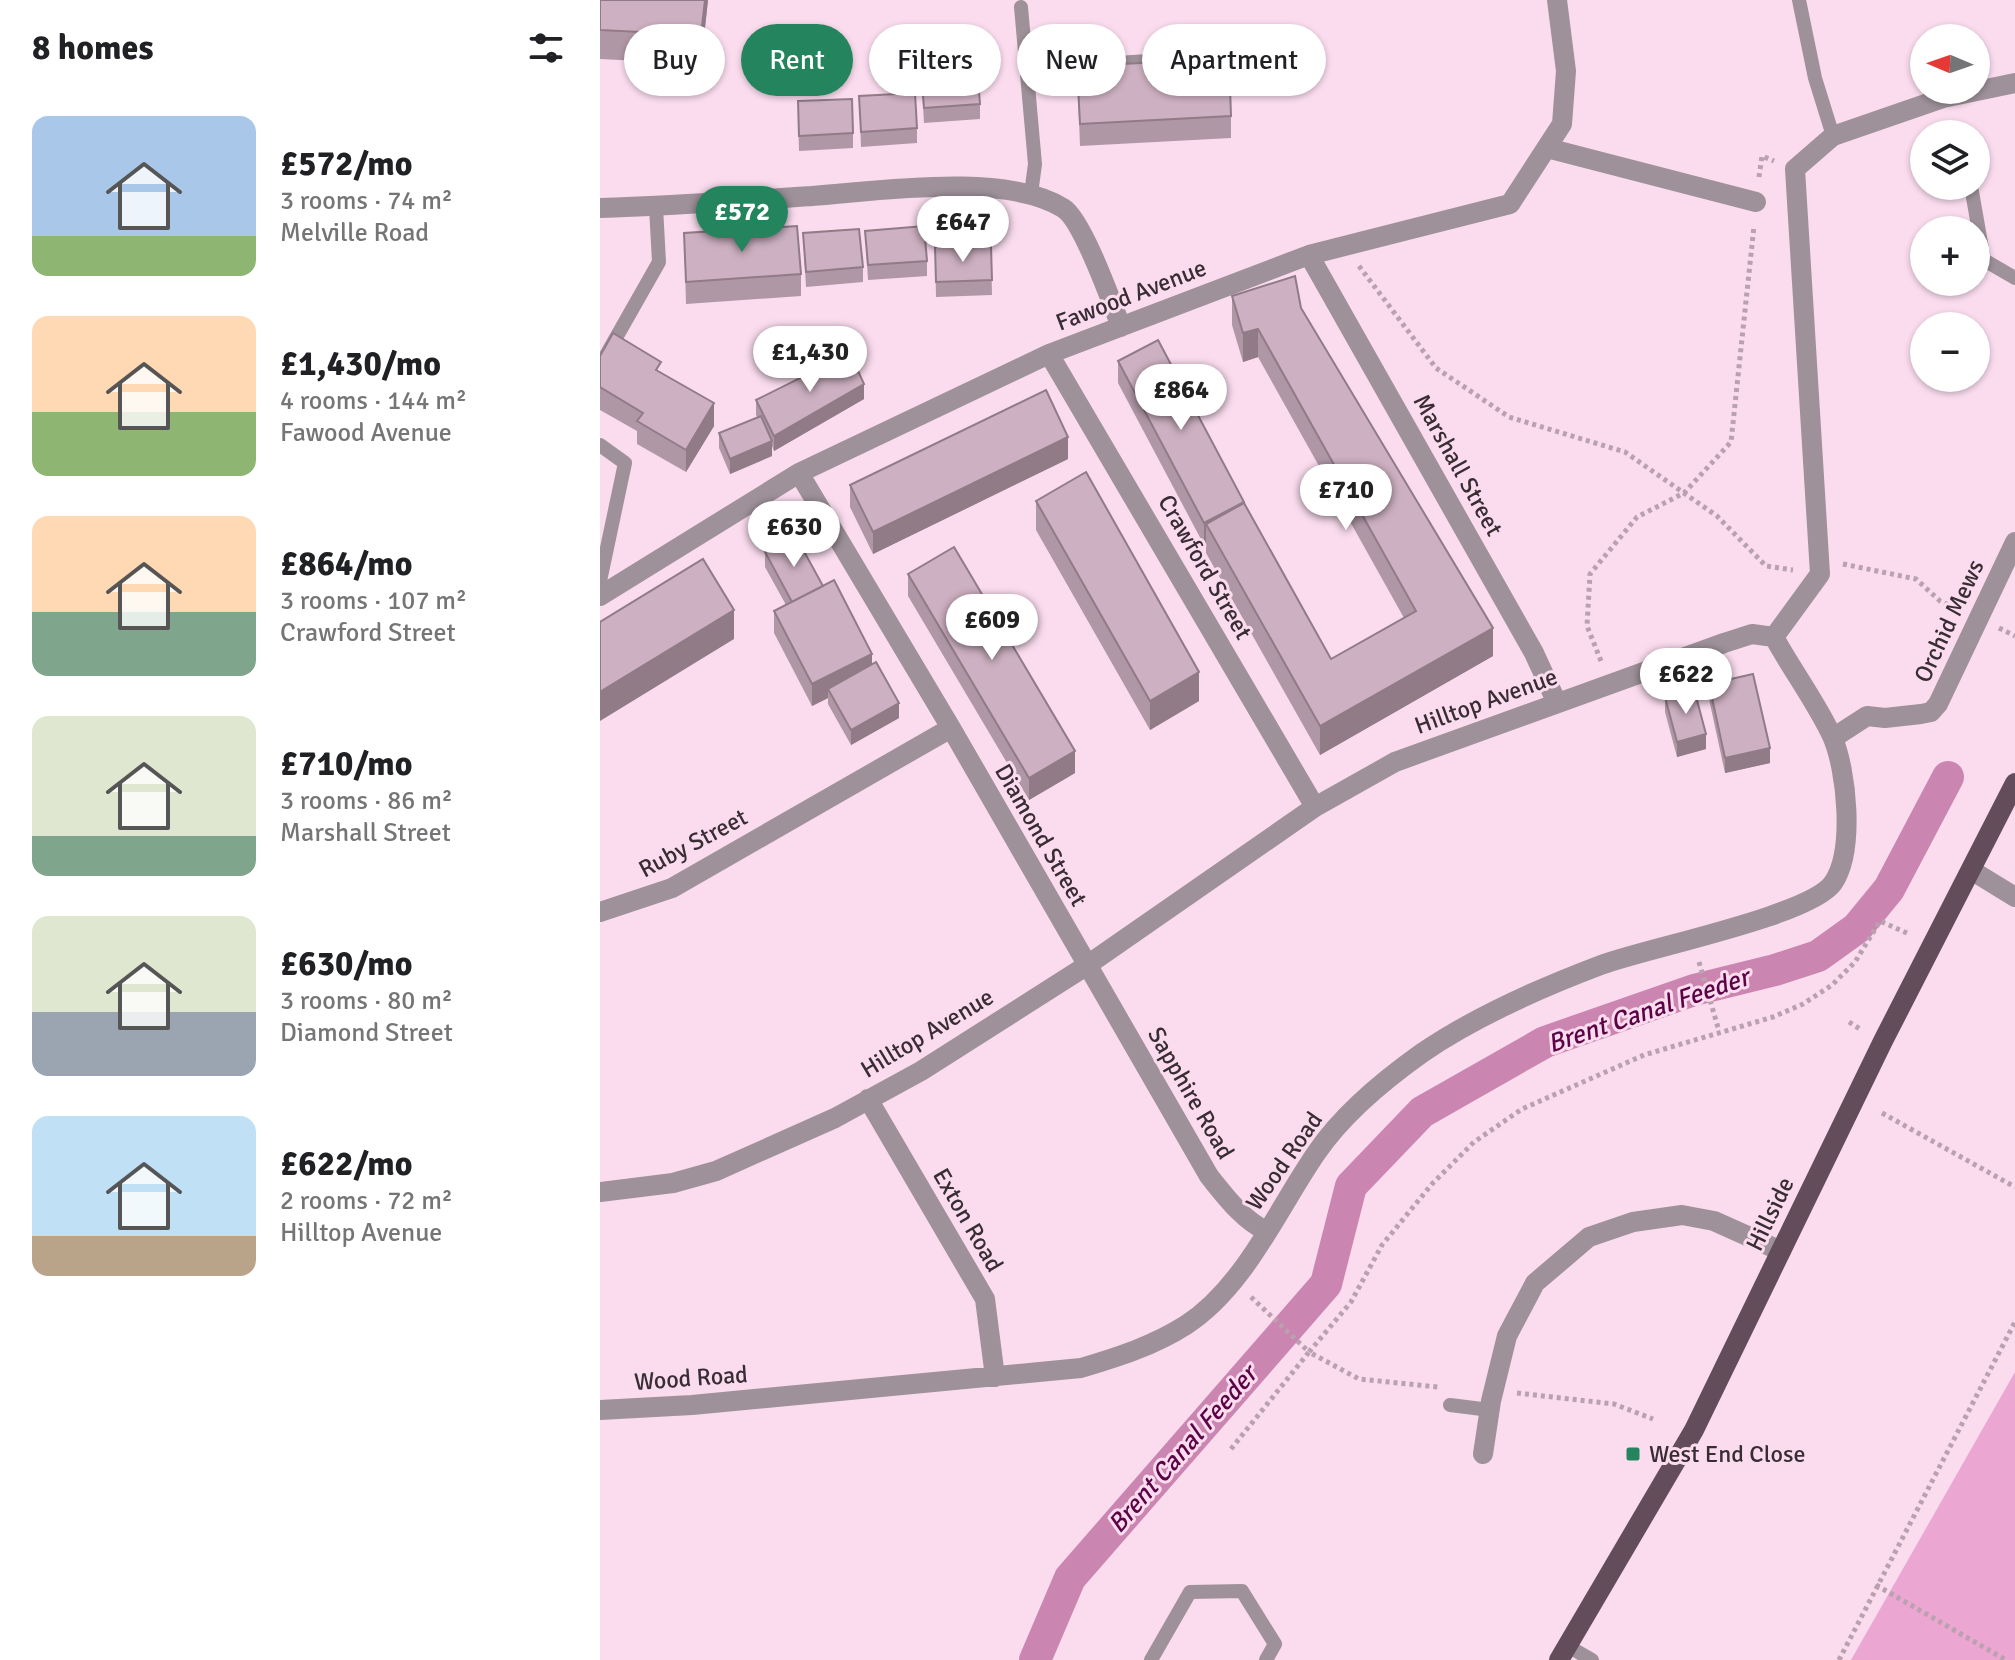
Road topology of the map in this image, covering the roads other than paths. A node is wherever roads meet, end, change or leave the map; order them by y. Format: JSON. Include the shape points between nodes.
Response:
{"nodes":[{"id":1,"x":1557,"y":0,"type":"edge"},
{"id":2,"x":1799,"y":0,"type":"edge"},
{"id":3,"x":1021,"y":7,"type":"dead end"},
{"id":4,"x":1022,"y":24,"type":"edge"},
{"id":5,"x":2015,"y":83,"type":"edge"},
{"id":6,"x":1029,"y":96,"type":"edge"},
{"id":7,"x":1833,"y":136,"type":"junction"},
{"id":8,"x":1547,"y":148,"type":"junction"},
{"id":9,"x":1031,"y":194,"type":"junction"},
{"id":10,"x":1973,"y":200,"type":"edge"},
{"id":11,"x":1756,"y":202,"type":"road end"},
{"id":12,"x":656,"y":207,"type":"junction"},
{"id":13,"x":600,"y":208,"type":"edge"},
{"id":14,"x":1309,"y":255,"type":"junction"},
{"id":15,"x":2015,"y":278,"type":"edge"},
{"id":16,"x":1121,"y":327,"type":"junction"},
{"id":17,"x":1049,"y":354,"type":"junction"},
{"id":18,"x":600,"y":366,"type":"edge"},
{"id":19,"x":600,"y":445,"type":"edge"},
{"id":20,"x":799,"y":473,"type":"junction"},
{"id":21,"x":2015,"y":542,"type":"edge"},
{"id":22,"x":600,"y":581,"type":"edge"},
{"id":23,"x":600,"y":596,"type":"edge"},
{"id":24,"x":1774,"y":637,"type":"junction"},
{"id":25,"x":1557,"y":703,"type":"junction"},
{"id":26,"x":951,"y":728,"type":"junction"},
{"id":27,"x":1833,"y":738,"type":"junction"},
{"id":28,"x":2015,"y":783,"type":"edge"},
{"id":29,"x":1315,"y":807,"type":"junction"},
{"id":30,"x":1971,"y":870,"type":"junction"},
{"id":31,"x":2015,"y":897,"type":"edge"},
{"id":32,"x":600,"y":912,"type":"edge"},
{"id":33,"x":1086,"y":966,"type":"junction"},
{"id":34,"x":868,"y":1099,"type":"junction"},
{"id":35,"x":600,"y":1192,"type":"edge"},
{"id":36,"x":1266,"y":1231,"type":"junction"},
{"id":37,"x":1781,"y":1251,"type":"junction"},
{"id":38,"x":995,"y":1377,"type":"junction"},
{"id":39,"x":1450,"y":1405,"type":"road end"},
{"id":40,"x":1490,"y":1406,"type":"junction"},
{"id":41,"x":600,"y":1410,"type":"edge"},
{"id":42,"x":1483,"y":1454,"type":"dead end"},
{"id":43,"x":1562,"y":1653,"type":"edge"},
{"id":44,"x":1151,"y":1660,"type":"edge"},
{"id":45,"x":1266,"y":1660,"type":"edge"},
{"id":46,"x":1592,"y":1660,"type":"edge"}],
"edges":[{"from":1,"to":8,"type":"street","name":"Fawood Avenue","via":[[1566,71],[1562,124]]},
{"from":2,"to":7,"type":"lane"},
{"from":3,"to":4,"type":"lane"},
{"from":5,"to":7,"type":"street","via":[[1943,98]]},
{"from":6,"to":9,"type":"lane","via":[[1035,164]]},
{"from":7,"to":24,"type":"street","via":[[1795,169],[1820,574]]},
{"from":8,"to":11,"type":"street"},
{"from":8,"to":14,"type":"street","name":"Fawood Avenue","via":[[1510,204]]},
{"from":9,"to":12,"type":"street","via":[[933,188]]},
{"from":9,"to":16,"type":"street","via":[[1066,209],[1090,249]]},
{"from":10,"to":15,"type":"lane","via":[[1984,260]]},
{"from":12,"to":13,"type":"street"},
{"from":12,"to":18,"type":"lane","via":[[659,262]]},
{"from":14,"to":16,"type":"street","name":"Fawood Avenue"},
{"from":14,"to":25,"type":"street","name":"Marshall Street","via":[[1534,653]]},
{"from":16,"to":17,"type":"street","name":"Fawood Avenue"},
{"from":17,"to":20,"type":"street","name":"Fawood Avenue"},
{"from":17,"to":29,"type":"street","name":"Crawford Street"},
{"from":19,"to":22,"type":"lane","via":[[625,463]]},
{"from":20,"to":23,"type":"street","name":"Fawood Avenue"},
{"from":20,"to":26,"type":"street","name":"Diamond Street"},
{"from":21,"to":27,"type":"street","name":"Orchid Mews","via":[[1931,712],[1867,716]]},
{"from":24,"to":25,"type":"street","name":"Hilltop Avenue","via":[[1752,634]]},
{"from":24,"to":27,"type":"street","name":"Wood Road"},
{"from":25,"to":29,"type":"street","name":"Hilltop Avenue","via":[[1395,762]]},
{"from":26,"to":32,"type":"street","name":"Ruby Street","via":[[672,888]]},
{"from":26,"to":33,"type":"street","name":"Diamond Street"},
{"from":27,"to":36,"type":"street","name":"Wood Road","via":[[1848,817],[1845,852],[1832,884],[1800,906],[1603,965],[1505,1006],[1423,1053],[1365,1099],[1318,1149]]},
{"from":28,"to":30,"type":"main road","name":"Hillside"},
{"from":29,"to":33,"type":"street","name":"Hilltop Avenue"},
{"from":30,"to":31,"type":"street"},
{"from":30,"to":37,"type":"main road","name":"Hillside"},
{"from":33,"to":34,"type":"street","name":"Hilltop Avenue"},
{"from":33,"to":36,"type":"street","name":"Sapphire Road","via":[[1209,1176],[1235,1207]]},
{"from":34,"to":35,"type":"street","name":"Hilltop Avenue","via":[[716,1171],[673,1183]]},
{"from":34,"to":38,"type":"street","name":"Exton Road","via":[[985,1299]]},
{"from":36,"to":38,"type":"street","name":"Wood Road","via":[[1243,1268],[1188,1324],[1136,1352],[1081,1368]]},
{"from":37,"to":40,"type":"street","via":[[1714,1221],[1682,1215],[1633,1222],[1589,1237],[1535,1283],[1507,1336]]},
{"from":37,"to":43,"type":"main road","name":"Hillside","via":[[1694,1430]]},
{"from":38,"to":41,"type":"street","name":"Wood Road"},
{"from":39,"to":40,"type":"lane"},
{"from":40,"to":42,"type":"street"},
{"from":43,"to":46,"type":"lane"},
{"from":44,"to":45,"type":"lane","via":[[1190,1592],[1242,1591],[1275,1644]]}]}
